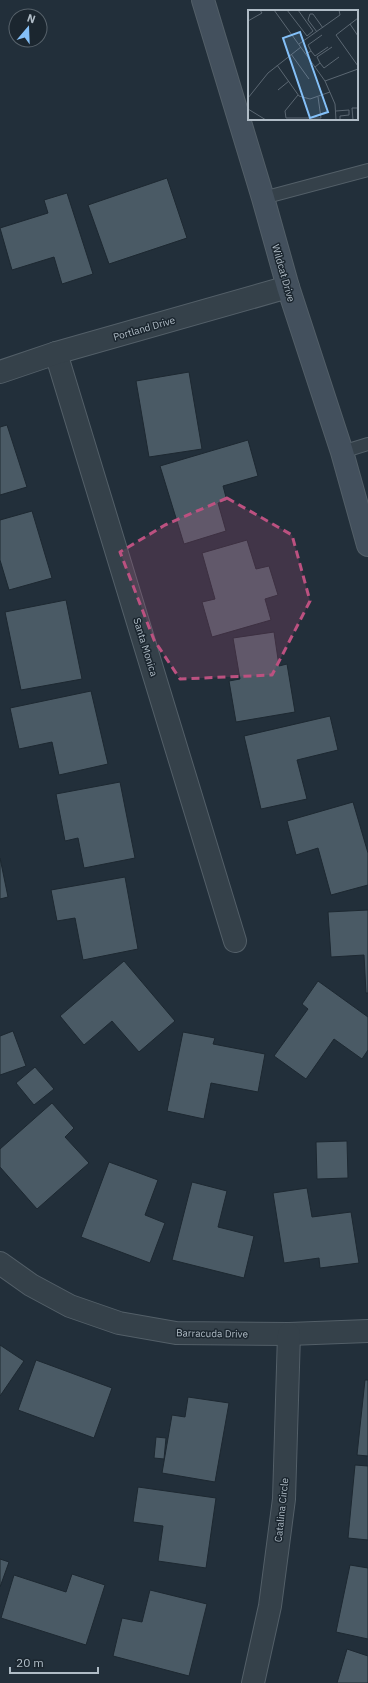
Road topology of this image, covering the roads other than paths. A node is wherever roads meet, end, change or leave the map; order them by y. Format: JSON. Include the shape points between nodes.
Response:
{"nodes":[{"id":1,"x":203,"y":0,"type":"edge"},
{"id":2,"x":368,"y":170,"type":"edge"},
{"id":3,"x":263,"y":198,"type":"junction"},
{"id":4,"x":288,"y":287,"type":"junction"},
{"id":5,"x":56,"y":353,"type":"junction"},
{"id":6,"x":0,"y":372,"type":"edge"},
{"id":7,"x":368,"y":444,"type":"edge"},
{"id":8,"x":342,"y":452,"type":"junction"},
{"id":9,"x":368,"y":545,"type":"edge"},
{"id":10,"x":235,"y":941,"type":"dead end"},
{"id":11,"x":0,"y":1263,"type":"edge"},
{"id":12,"x":368,"y":1331,"type":"edge"},
{"id":13,"x":289,"y":1334,"type":"junction"},
{"id":14,"x":253,"y":1683,"type":"edge"}],
"edges":[{"from":1,"to":3,"type":"main road","name":"Wildcat Drive"},
{"from":2,"to":3,"type":"lane"},
{"from":3,"to":4,"type":"main road","name":"Wildcat Drive"},
{"from":4,"to":5,"type":"street","name":"Portland Drive"},
{"from":4,"to":8,"type":"main road","name":"Wildcat Drive"},
{"from":5,"to":6,"type":"street","name":"Portland Drive"},
{"from":5,"to":10,"type":"street","name":"Santa Monica"},
{"from":7,"to":8,"type":"lane"},
{"from":8,"to":9,"type":"main road","name":"Wildcat Drive"},
{"from":11,"to":13,"type":"street","name":"Barracuda Drive","via":[[31,1285],[70,1306],[119,1323],[176,1333]]},
{"from":12,"to":13,"type":"street","name":"Barracuda Drive"},
{"from":13,"to":14,"type":"street","name":"Catalina Circle","via":[[284,1499],[270,1606]]}]}
